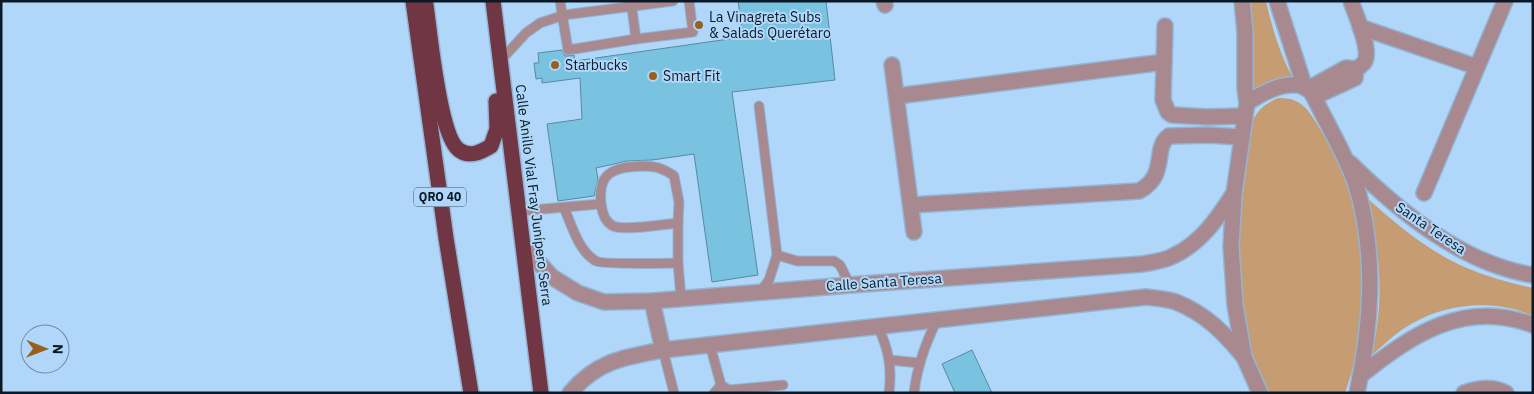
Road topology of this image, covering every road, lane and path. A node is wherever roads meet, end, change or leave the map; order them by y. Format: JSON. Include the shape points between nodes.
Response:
{"nodes":[{"id":1,"x":413,"y":1,"type":"edge"},
{"id":2,"x":424,"y":1,"type":"edge"},
{"id":3,"x":488,"y":1,"type":"edge"},
{"id":4,"x":493,"y":1,"type":"edge"},
{"id":5,"x":560,"y":1,"type":"edge"},
{"id":6,"x":673,"y":1,"type":"edge"},
{"id":7,"x":689,"y":1,"type":"edge"},
{"id":8,"x":1242,"y":1,"type":"edge"},
{"id":9,"x":1277,"y":1,"type":"edge"},
{"id":10,"x":1350,"y":1,"type":"edge"},
{"id":11,"x":1504,"y":1,"type":"edge"},
{"id":12,"x":631,"y":4,"type":"edge"},
{"id":13,"x":564,"y":15,"type":"junction"},
{"id":14,"x":1165,"y":26,"type":"dead end"},
{"id":15,"x":1360,"y":27,"type":"junction"},
{"id":16,"x":636,"y":39,"type":"junction"},
{"id":17,"x":500,"y":61,"type":"junction"},
{"id":18,"x":1164,"y":62,"type":"junction"},
{"id":19,"x":892,"y":65,"type":"dead end"},
{"id":20,"x":1478,"y":67,"type":"junction"},
{"id":21,"x":1309,"y":91,"type":"junction"},
{"id":22,"x":897,"y":96,"type":"junction"},
{"id":23,"x":759,"y":106,"type":"dead end"},
{"id":24,"x":1246,"y":110,"type":"junction"},
{"id":25,"x":1242,"y":137,"type":"junction"},
{"id":26,"x":1343,"y":156,"type":"junction"},
{"id":27,"x":1234,"y":193,"type":"junction"},
{"id":28,"x":1424,"y":193,"type":"dead end"},
{"id":29,"x":600,"y":204,"type":"junction"},
{"id":30,"x":912,"y":205,"type":"junction"},
{"id":31,"x":564,"y":208,"type":"junction"},
{"id":32,"x":520,"y":212,"type":"junction"},
{"id":33,"x":678,"y":223,"type":"junction"},
{"id":34,"x":914,"y":232,"type":"dead end"},
{"id":35,"x":525,"y":247,"type":"junction"},
{"id":36,"x":777,"y":255,"type":"junction"},
{"id":37,"x":678,"y":263,"type":"junction"},
{"id":38,"x":1533,"y":275,"type":"edge"},
{"id":39,"x":850,"y":284,"type":"junction"},
{"id":40,"x":760,"y":292,"type":"junction"},
{"id":41,"x":681,"y":298,"type":"junction"},
{"id":42,"x":652,"y":301,"type":"junction"},
{"id":43,"x":937,"y":320,"type":"junction"},
{"id":44,"x":1533,"y":325,"type":"edge"},
{"id":45,"x":878,"y":327,"type":"junction"},
{"id":46,"x":710,"y":345,"type":"junction"},
{"id":47,"x":663,"y":350,"type":"junction"},
{"id":48,"x":1244,"y":357,"type":"junction"},
{"id":49,"x":890,"y":360,"type":"junction"},
{"id":50,"x":919,"y":363,"type":"junction"},
{"id":51,"x":1360,"y":376,"type":"junction"},
{"id":52,"x":721,"y":385,"type":"junction"},
{"id":53,"x":783,"y":385,"type":"dead end"},
{"id":54,"x":472,"y":393,"type":"edge"},
{"id":55,"x":541,"y":393,"type":"edge"},
{"id":56,"x":570,"y":393,"type":"edge"},
{"id":57,"x":674,"y":393,"type":"edge"},
{"id":58,"x":714,"y":393,"type":"edge"},
{"id":59,"x":889,"y":393,"type":"edge"},
{"id":60,"x":914,"y":393,"type":"edge"},
{"id":61,"x":1260,"y":393,"type":"edge"},
{"id":62,"x":1357,"y":393,"type":"edge"},
{"id":63,"x":1464,"y":393,"type":"edge"},
{"id":64,"x":1506,"y":393,"type":"edge"}],
"edges":[{"from":1,"to":54,"type":"highway","number":"QRO 40","via":[[446,238]]},
{"from":2,"to":3,"type":"highway","via":[[442,114],[453,144],[470,154],[491,146],[497,129],[498,111],[487,33]]},
{"from":4,"to":17,"type":"highway","name":"Calle Anillo Vial Fray Junípero Serra"},
{"from":5,"to":13,"type":"lane"},
{"from":6,"to":12,"type":"lane"},
{"from":7,"to":16,"type":"lane","via":[[693,32]]},
{"from":8,"to":24,"type":"street"},
{"from":9,"to":21,"type":"street"},
{"from":10,"to":15,"type":"street"},
{"from":11,"to":20,"type":"street"},
{"from":12,"to":13,"type":"lane"},
{"from":12,"to":16,"type":"lane"},
{"from":13,"to":16,"type":"lane","via":[[568,50]]},
{"from":13,"to":17,"type":"lane","via":[[540,23],[526,33]]},
{"from":14,"to":18,"type":"street"},
{"from":15,"to":20,"type":"street"},
{"from":15,"to":21,"type":"street","via":[[1366,60],[1356,69],[1355,78]]},
{"from":17,"to":32,"type":"highway","name":"Calle Anillo Vial Fray Junípero Serra"},
{"from":18,"to":22,"type":"street"},
{"from":18,"to":24,"type":"street","via":[[1163,100],[1172,115],[1198,116]]},
{"from":19,"to":22,"type":"street"},
{"from":20,"to":28,"type":"street"},
{"from":21,"to":24,"type":"street","via":[[1296,86],[1273,88],[1262,92]]},
{"from":21,"to":26,"type":"street"},
{"from":22,"to":30,"type":"street"},
{"from":23,"to":36,"type":"lane"},
{"from":24,"to":25,"type":"street"},
{"from":25,"to":27,"type":"street"},
{"from":25,"to":30,"type":"street","via":[[1169,136],[1163,142],[1156,176],[1139,191]]},
{"from":26,"to":38,"type":"street","name":"Santa Teresa","via":[[1376,189],[1451,243],[1480,259]]},
{"from":26,"to":51,"type":"street","via":[[1359,194],[1368,242],[1371,291],[1368,337]]},
{"from":27,"to":39,"type":"street","name":"Calle Santa Teresa","via":[[1216,222],[1196,243],[1171,257],[1152,262]]},
{"from":27,"to":48,"type":"street","via":[[1232,257],[1235,305]]},
{"from":29,"to":31,"type":"lane"},
{"from":29,"to":33,"type":"lane","via":[[613,226],[626,228]]},
{"from":29,"to":33,"type":"lane","via":[[606,177],[617,169],[656,166],[674,176],[679,202]]},
{"from":30,"to":34,"type":"street"},
{"from":31,"to":32,"type":"lane"},
{"from":31,"to":37,"type":"lane","via":[[585,252],[597,262]]},
{"from":32,"to":35,"type":"highway","name":"Calle Anillo Vial Fray Junípero Serra"},
{"from":33,"to":37,"type":"lane"},
{"from":35,"to":42,"type":"street","name":"Calle Santa Teresa","via":[[552,277],[578,293],[604,302]]},
{"from":35,"to":55,"type":"highway","name":"Calle Anillo Vial Fray Junípero Serra"},
{"from":36,"to":39,"type":"lane","via":[[797,261],[834,261],[840,265]]},
{"from":36,"to":40,"type":"lane","via":[[769,280]]},
{"from":37,"to":41,"type":"lane"},
{"from":39,"to":40,"type":"street","name":"Calle Santa Teresa"},
{"from":40,"to":41,"type":"street","name":"Calle Santa Teresa"},
{"from":41,"to":42,"type":"street","name":"Calle Santa Teresa"},
{"from":42,"to":47,"type":"street"},
{"from":43,"to":45,"type":"street"},
{"from":43,"to":48,"type":"street","via":[[1146,297],[1175,301],[1202,315],[1222,331]]},
{"from":43,"to":50,"type":"lane"},
{"from":44,"to":51,"type":"street","via":[[1515,318],[1489,315],[1443,322],[1387,354]]},
{"from":45,"to":46,"type":"street"},
{"from":45,"to":49,"type":"lane"},
{"from":46,"to":47,"type":"street"},
{"from":46,"to":52,"type":"lane"},
{"from":47,"to":56,"type":"street","via":[[623,358],[599,367]]},
{"from":47,"to":57,"type":"lane"},
{"from":48,"to":61,"type":"street"},
{"from":49,"to":50,"type":"lane"},
{"from":49,"to":59,"type":"lane"},
{"from":50,"to":60,"type":"lane"},
{"from":51,"to":62,"type":"street"},
{"from":52,"to":53,"type":"lane","via":[[736,391]]},
{"from":52,"to":58,"type":"lane"},
{"from":63,"to":64,"type":"street","via":[[1481,388]]}]}
